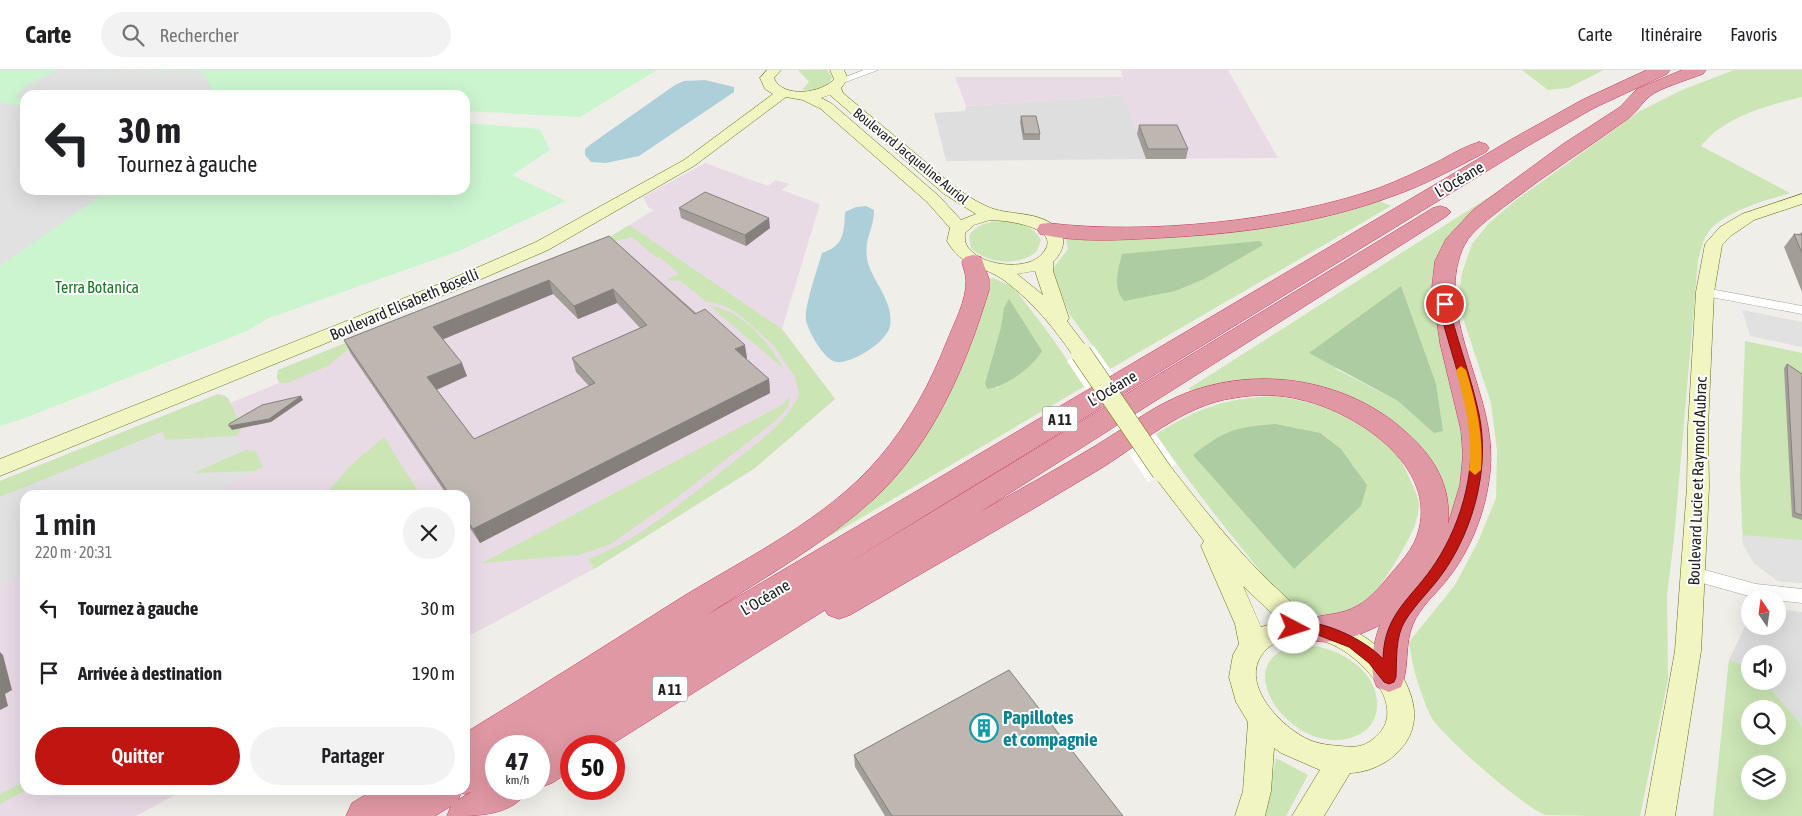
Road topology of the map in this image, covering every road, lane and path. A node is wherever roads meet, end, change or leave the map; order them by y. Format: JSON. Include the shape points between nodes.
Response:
{"nodes":[{"id":1,"x":873,"y":70,"type":"edge"},
{"id":2,"x":1661,"y":70,"type":"edge"},
{"id":3,"x":1697,"y":70,"type":"edge"},
{"id":4,"x":837,"y":80,"type":"edge"},
{"id":5,"x":776,"y":84,"type":"edge"},
{"id":6,"x":1643,"y":93,"type":"junction"},
{"id":7,"x":805,"y":95,"type":"junction"},
{"id":8,"x":1605,"y":95,"type":"junction"},
{"id":9,"x":1802,"y":199,"type":"edge"},
{"id":10,"x":996,"y":214,"type":"junction"},
{"id":11,"x":960,"y":229,"type":"junction"},
{"id":12,"x":1048,"y":230,"type":"junction"},
{"id":13,"x":1044,"y":260,"type":"junction"},
{"id":14,"x":986,"y":266,"type":"junction"},
{"id":15,"x":1705,"y":292,"type":"junction"},
{"id":16,"x":1802,"y":310,"type":"edge"},
{"id":17,"x":1064,"y":328,"type":"junction"},
{"id":18,"x":0,"y":456,"type":"edge"},
{"id":19,"x":0,"y":468,"type":"edge"},
{"id":20,"x":1206,"y":530,"type":"junction"},
{"id":21,"x":1694,"y":574,"type":"junction"},
{"id":22,"x":1802,"y":596,"type":"edge"},
{"id":23,"x":1313,"y":629,"type":"junction"},
{"id":24,"x":762,"y":632,"type":"junction"},
{"id":25,"x":1252,"y":647,"type":"junction"},
{"id":26,"x":1389,"y":677,"type":"junction"},
{"id":27,"x":1262,"y":722,"type":"junction"},
{"id":28,"x":534,"y":735,"type":"edge"},
{"id":29,"x":596,"y":735,"type":"edge"},
{"id":30,"x":470,"y":750,"type":"edge"},
{"id":31,"x":1342,"y":761,"type":"junction"},
{"id":32,"x":485,"y":765,"type":"edge"},
{"id":33,"x":470,"y":774,"type":"edge"},
{"id":34,"x":399,"y":795,"type":"edge"},
{"id":35,"x":436,"y":795,"type":"edge"},
{"id":36,"x":492,"y":800,"type":"edge"},
{"id":37,"x":365,"y":816,"type":"edge"},
{"id":38,"x":401,"y":816,"type":"edge"},
{"id":39,"x":466,"y":816,"type":"edge"},
{"id":40,"x":1250,"y":816,"type":"edge"},
{"id":41,"x":1308,"y":816,"type":"edge"},
{"id":42,"x":1660,"y":816,"type":"edge"}],
"edges":[{"from":1,"to":4,"type":"street"},
{"from":2,"to":8,"type":"highway","name":"L’Océane","number":"A 11"},
{"from":3,"to":6,"type":"highway","name":"L’Océane","number":"A 11"},
{"from":4,"to":7,"type":"street","via":[[823,92]]},
{"from":4,"to":10,"type":"street","name":"Boulevard Jacqueline Auriol","via":[[837,95],[950,191],[981,210]]},
{"from":5,"to":7,"type":"street"},
{"from":5,"to":18,"type":"street","via":[[750,109],[641,183],[568,224],[500,256]]},
{"from":5,"to":19,"type":"street","name":"Boulevard Elisabeth Boselli","via":[[689,163],[542,246]]},
{"from":6,"to":24,"type":"highway","name":"L’Océane","number":"A 11","via":[[1561,138]]},
{"from":6,"to":26,"type":"highway","via":[[1634,107],[1566,151],[1491,208],[1467,228],[1450,252],[1444,281],[1446,315],[1474,415],[1475,476],[1462,528],[1440,567],[1398,621],[1390,648]]},
{"from":7,"to":11,"type":"street","name":"Boulevard Jacqueline Auriol","via":[[834,113],[933,199]]},
{"from":8,"to":12,"type":"highway","via":[[1577,99],[1412,181],[1370,198],[1332,208],[1248,224],[1183,230],[1093,234]]},
{"from":8,"to":28,"type":"highway","name":"L’Océane","number":"A 11","via":[[1519,143]]},
{"from":9,"to":15,"type":"street","name":"Boulevard Lucie et Raymond Aubrac","via":[[1748,217],[1726,231],[1714,244]]},
{"from":10,"to":11,"type":"street","via":[[977,218]]},
{"from":10,"to":12,"type":"street","via":[[1028,218]]},
{"from":11,"to":14,"type":"street","via":[[956,240],[958,248]]},
{"from":12,"to":13,"type":"street","via":[[1054,245],[1052,253]]},
{"from":13,"to":14,"type":"street","via":[[1023,268]]},
{"from":13,"to":17,"type":"street","via":[[1046,277]]},
{"from":14,"to":17,"type":"street","via":[[1018,281]]},
{"from":14,"to":30,"type":"highway","via":[[978,279],[977,290],[934,398],[908,442],[870,486],[781,551]]},
{"from":15,"to":16,"type":"street"},
{"from":15,"to":21,"type":"street","name":"Boulevard Lucie et Raymond Aubrac"},
{"from":17,"to":20,"type":"street","bridge":true,"via":[[1162,472]]},
{"from":20,"to":23,"type":"street","via":[[1288,614]]},
{"from":20,"to":25,"type":"street","via":[[1248,624]]},
{"from":21,"to":22,"type":"street","via":[[1756,591]]},
{"from":21,"to":42,"type":"street","name":"Boulevard Lucie et Raymond Aubrac","via":[[1688,651]]},
{"from":23,"to":24,"type":"highway","via":[[1350,625],[1379,610],[1413,570],[1425,550],[1433,530],[1435,510],[1420,464],[1396,437],[1378,423],[1349,406],[1310,392],[1270,386],[1222,391],[1183,404],[1094,460],[820,616]]},
{"from":23,"to":25,"type":"street","via":[[1272,632]]},
{"from":23,"to":26,"type":"street","via":[[1342,637],[1364,650]]},
{"from":24,"to":29,"type":"highway","name":"L’Océane","number":"A 11"},
{"from":25,"to":27,"type":"street","via":[[1243,669],[1243,686]]},
{"from":26,"to":31,"type":"street","via":[[1400,710],[1400,720],[1392,739],[1377,753]]},
{"from":27,"to":31,"type":"street","via":[[1281,740],[1304,753]]},
{"from":27,"to":40,"type":"street","via":[[1257,791]]},
{"from":31,"to":41,"type":"street"},
{"from":32,"to":33,"type":"highway"},
{"from":34,"to":37,"type":"highway"},
{"from":35,"to":38,"type":"highway"},
{"from":36,"to":39,"type":"highway"}]}
